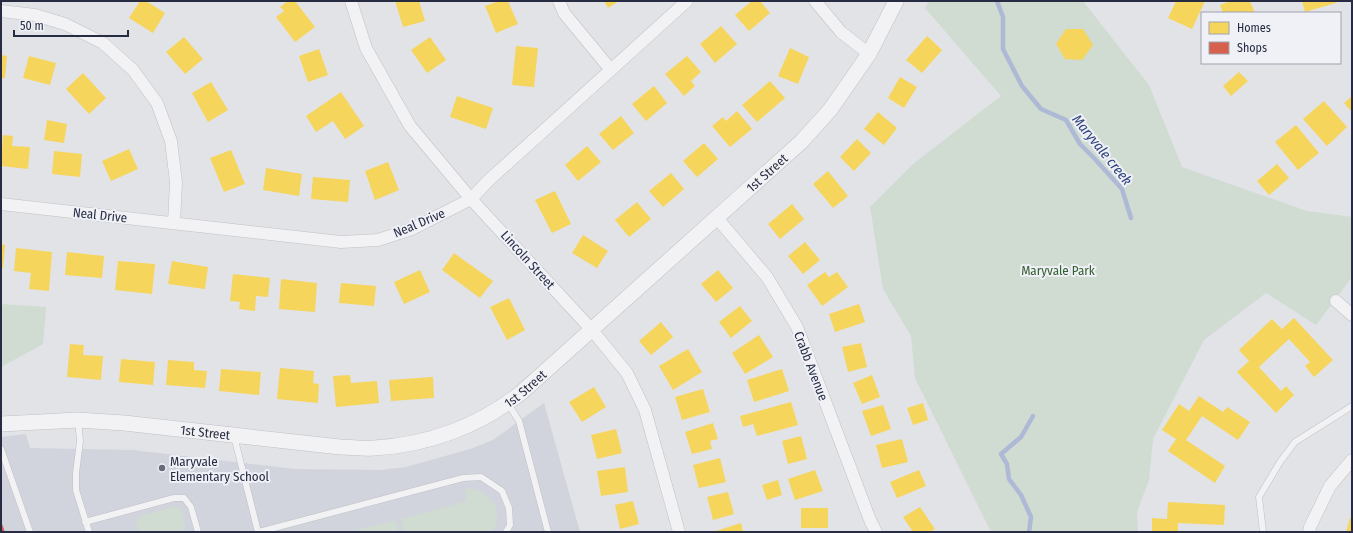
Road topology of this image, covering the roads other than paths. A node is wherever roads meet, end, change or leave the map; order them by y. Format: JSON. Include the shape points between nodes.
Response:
{"nodes":[{"id":1,"x":351,"y":1,"type":"edge"},
{"id":2,"x":559,"y":1,"type":"edge"},
{"id":3,"x":687,"y":1,"type":"edge"},
{"id":4,"x":814,"y":1,"type":"edge"},
{"id":5,"x":896,"y":1,"type":"edge"},
{"id":6,"x":1,"y":11,"type":"edge"},
{"id":7,"x":869,"y":54,"type":"junction"},
{"id":8,"x":611,"y":70,"type":"junction"},
{"id":9,"x":471,"y":199,"type":"junction"},
{"id":10,"x":1,"y":204,"type":"edge"},
{"id":11,"x":716,"y":217,"type":"junction"},
{"id":12,"x":174,"y":223,"type":"junction"},
{"id":13,"x":1336,"y":300,"type":"dead end"},
{"id":14,"x":1352,"y":315,"type":"edge"},
{"id":15,"x":592,"y":330,"type":"junction"},
{"id":16,"x":508,"y":404,"type":"junction"},
{"id":17,"x":1352,"y":406,"type":"edge"},
{"id":18,"x":78,"y":420,"type":"junction"},
{"id":19,"x":1,"y":424,"type":"edge"},
{"id":20,"x":234,"y":435,"type":"junction"},
{"id":21,"x":1,"y":449,"type":"edge"},
{"id":22,"x":1352,"y":460,"type":"edge"},
{"id":23,"x":85,"y":522,"type":"junction"},
{"id":24,"x":30,"y":532,"type":"edge"},
{"id":25,"x":89,"y":532,"type":"edge"},
{"id":26,"x":198,"y":532,"type":"edge"},
{"id":27,"x":258,"y":532,"type":"edge"},
{"id":28,"x":506,"y":532,"type":"edge"},
{"id":29,"x":548,"y":532,"type":"edge"},
{"id":30,"x":679,"y":532,"type":"edge"},
{"id":31,"x":876,"y":532,"type":"edge"},
{"id":32,"x":1263,"y":532,"type":"edge"},
{"id":33,"x":1309,"y":532,"type":"edge"}],
"edges":[{"from":1,"to":9,"type":"street","name":"Lincoln Street","via":[[366,48],[410,126]]},
{"from":2,"to":8,"type":"street","via":[[564,13]]},
{"from":3,"to":8,"type":"street","name":"Neal Drive"},
{"from":4,"to":7,"type":"street","via":[[842,32]]},
{"from":5,"to":7,"type":"street","name":"1st Street"},
{"from":6,"to":12,"type":"street","via":[[35,15],[65,24],[102,43],[133,70],[157,103],[171,141],[176,182]]},
{"from":7,"to":11,"type":"street","name":"1st Street","via":[[830,110],[801,142]]},
{"from":8,"to":9,"type":"street","name":"Neal Drive"},
{"from":9,"to":12,"type":"street","name":"Neal Drive","via":[[412,230],[378,240],[341,242]]},
{"from":9,"to":15,"type":"street","name":"Lincoln Street"},
{"from":10,"to":12,"type":"street","name":"Neal Drive"},
{"from":11,"to":15,"type":"street","name":"1st Street"},
{"from":11,"to":31,"type":"street","name":"Crabb Avenue","via":[[767,277],[797,327]]},
{"from":13,"to":14,"type":"street"},
{"from":15,"to":16,"type":"street","name":"1st Street"},
{"from":15,"to":30,"type":"street","name":"Lincoln Street","via":[[627,373],[645,410]]},
{"from":16,"to":20,"type":"street","name":"1st Street","via":[[431,439],[379,448],[340,447]]},
{"from":16,"to":29,"type":"lane","via":[[519,421]]},
{"from":17,"to":32,"type":"lane","via":[[1295,442],[1280,462],[1259,497]]},
{"from":18,"to":19,"type":"street","name":"1st Street"},
{"from":18,"to":20,"type":"street","name":"1st Street"},
{"from":18,"to":23,"type":"lane","via":[[80,442],[76,490]]},
{"from":20,"to":27,"type":"lane"},
{"from":21,"to":24,"type":"lane"},
{"from":22,"to":33,"type":"street","via":[[1330,486]]},
{"from":23,"to":25,"type":"lane"},
{"from":23,"to":26,"type":"lane","via":[[174,498],[184,498],[191,507]]},
{"from":27,"to":28,"type":"lane","via":[[463,478],[481,477],[502,491],[507,502],[510,525]]}]}
